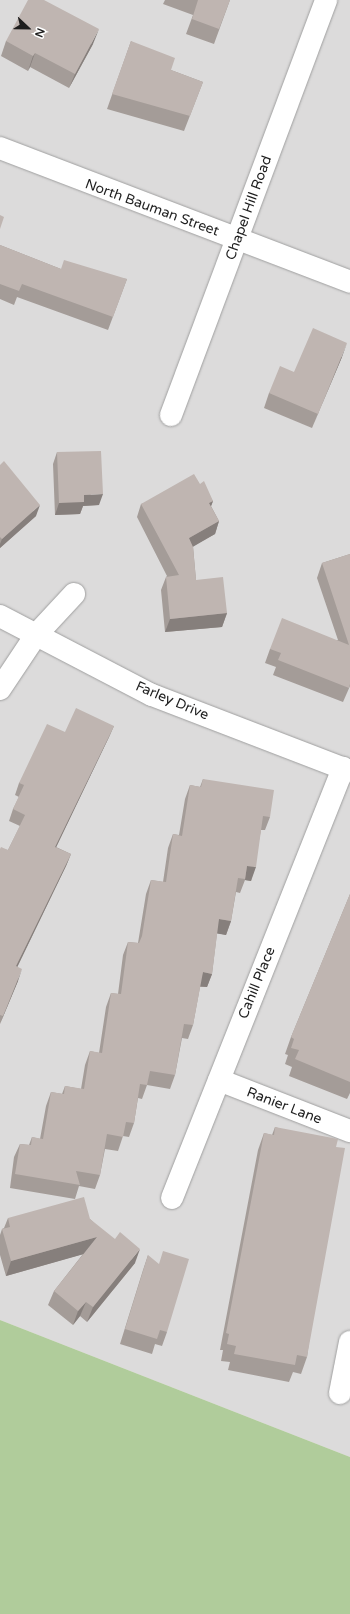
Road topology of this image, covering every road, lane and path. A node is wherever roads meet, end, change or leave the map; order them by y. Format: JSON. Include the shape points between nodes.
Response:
{"nodes":[{"id":1,"x":326,"y":0,"type":"edge"},
{"id":2,"x":0,"y":148,"type":"edge"},
{"id":3,"x":238,"y":240,"type":"junction"},
{"id":4,"x":350,"y":282,"type":"edge"},
{"id":5,"x":171,"y":415,"type":"dead end"},
{"id":6,"x":74,"y":594,"type":"dead end"},
{"id":7,"x":0,"y":616,"type":"edge"},
{"id":8,"x":36,"y":635,"type":"junction"},
{"id":9,"x":0,"y":689,"type":"edge"},
{"id":10,"x":347,"y":770,"type":"edge"},
{"id":11,"x":219,"y":1080,"type":"junction"},
{"id":12,"x":350,"y":1131,"type":"edge"},
{"id":13,"x":172,"y":1198,"type":"dead end"},
{"id":14,"x":350,"y":1342,"type":"edge"},
{"id":15,"x":340,"y":1393,"type":"dead end"}],
"edges":[{"from":1,"to":3,"type":"street","name":"Chapel Hill Road"},
{"from":2,"to":3,"type":"street","name":"North Bauman Street"},
{"from":3,"to":4,"type":"street","name":"North Bauman Street"},
{"from":3,"to":5,"type":"street","name":"Chapel Hill Road"},
{"from":6,"to":8,"type":"street"},
{"from":7,"to":8,"type":"street","name":"Farley Drive"},
{"from":8,"to":9,"type":"street"},
{"from":8,"to":10,"type":"street","name":"Farley Drive","via":[[152,694]]},
{"from":10,"to":11,"type":"street","name":"Cahill Place"},
{"from":11,"to":12,"type":"street","name":"Ranier Lane"},
{"from":11,"to":13,"type":"street","name":"Cahill Place"},
{"from":14,"to":15,"type":"street"}]}
